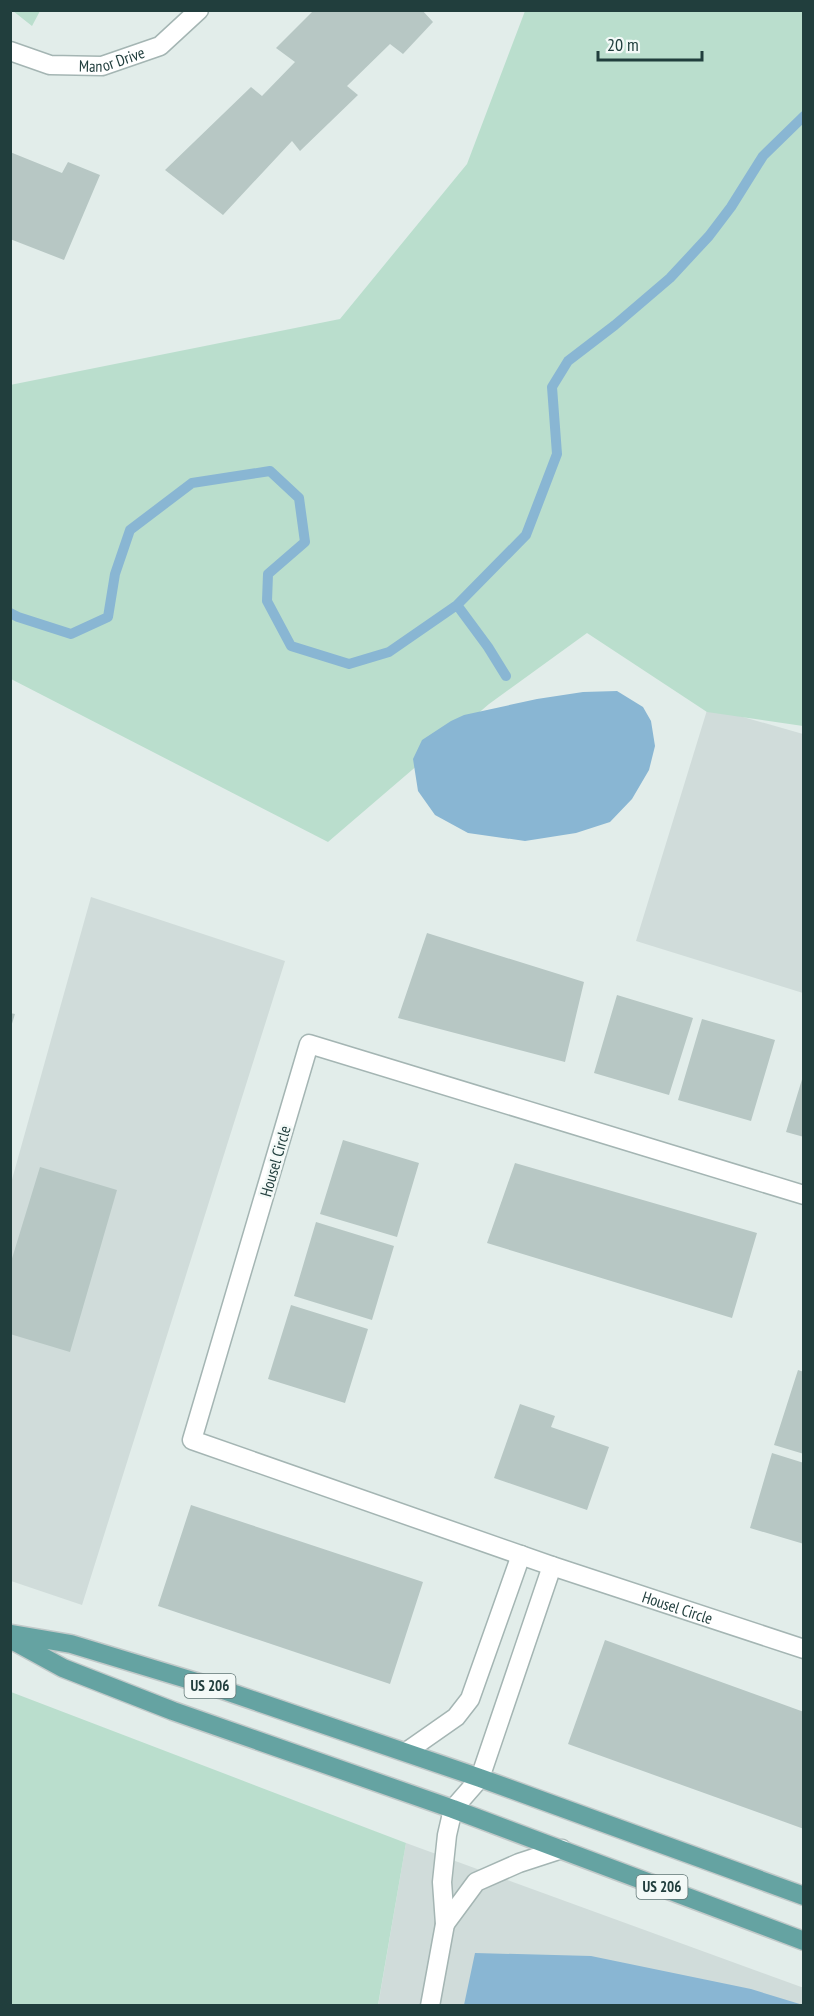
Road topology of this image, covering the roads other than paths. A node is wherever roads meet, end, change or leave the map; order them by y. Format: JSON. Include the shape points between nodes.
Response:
{"nodes":[{"id":1,"x":199,"y":10,"type":"edge"},
{"id":2,"x":10,"y":51,"type":"edge"},
{"id":3,"x":804,"y":1195,"type":"edge"},
{"id":4,"x":521,"y":1555,"type":"junction"},
{"id":5,"x":552,"y":1566,"type":"junction"},
{"id":6,"x":10,"y":1634,"type":"edge"},
{"id":7,"x":10,"y":1639,"type":"edge"},
{"id":8,"x":804,"y":1650,"type":"edge"},
{"id":9,"x":406,"y":1752,"type":"junction"},
{"id":10,"x":480,"y":1778,"type":"junction"},
{"id":11,"x":453,"y":1809,"type":"junction"},
{"id":12,"x":562,"y":1850,"type":"junction"},
{"id":13,"x":804,"y":1896,"type":"edge"},
{"id":14,"x":446,"y":1924,"type":"junction"},
{"id":15,"x":804,"y":1941,"type":"edge"},
{"id":16,"x":430,"y":2006,"type":"edge"}],
"edges":[{"from":1,"to":2,"type":"lane","name":"Manor Drive","via":[[160,46],[102,66],[50,65]]},
{"from":3,"to":4,"type":"lane","name":"Housel Circle","via":[[309,1044],[192,1440]]},
{"from":4,"to":5,"type":"lane","name":"Housel Circle"},
{"from":4,"to":9,"type":"lane","via":[[471,1699],[456,1717]]},
{"from":5,"to":8,"type":"lane","name":"Housel Circle"},
{"from":5,"to":10,"type":"lane"},
{"from":6,"to":9,"type":"main road","number":"US 206","via":[[71,1644]]},
{"from":7,"to":11,"type":"main road","number":"US 206","via":[[63,1668],[173,1712]]},
{"from":9,"to":10,"type":"main road","number":"US 206"},
{"from":10,"to":11,"type":"lane"},
{"from":10,"to":13,"type":"main road","number":"US 206"},
{"from":11,"to":12,"type":"main road","number":"US 206"},
{"from":11,"to":14,"type":"lane","via":[[442,1882]]},
{"from":12,"to":14,"type":"lane","via":[[510,1866],[476,1882]]},
{"from":12,"to":15,"type":"main road","number":"US 206"},
{"from":14,"to":16,"type":"lane"}]}
